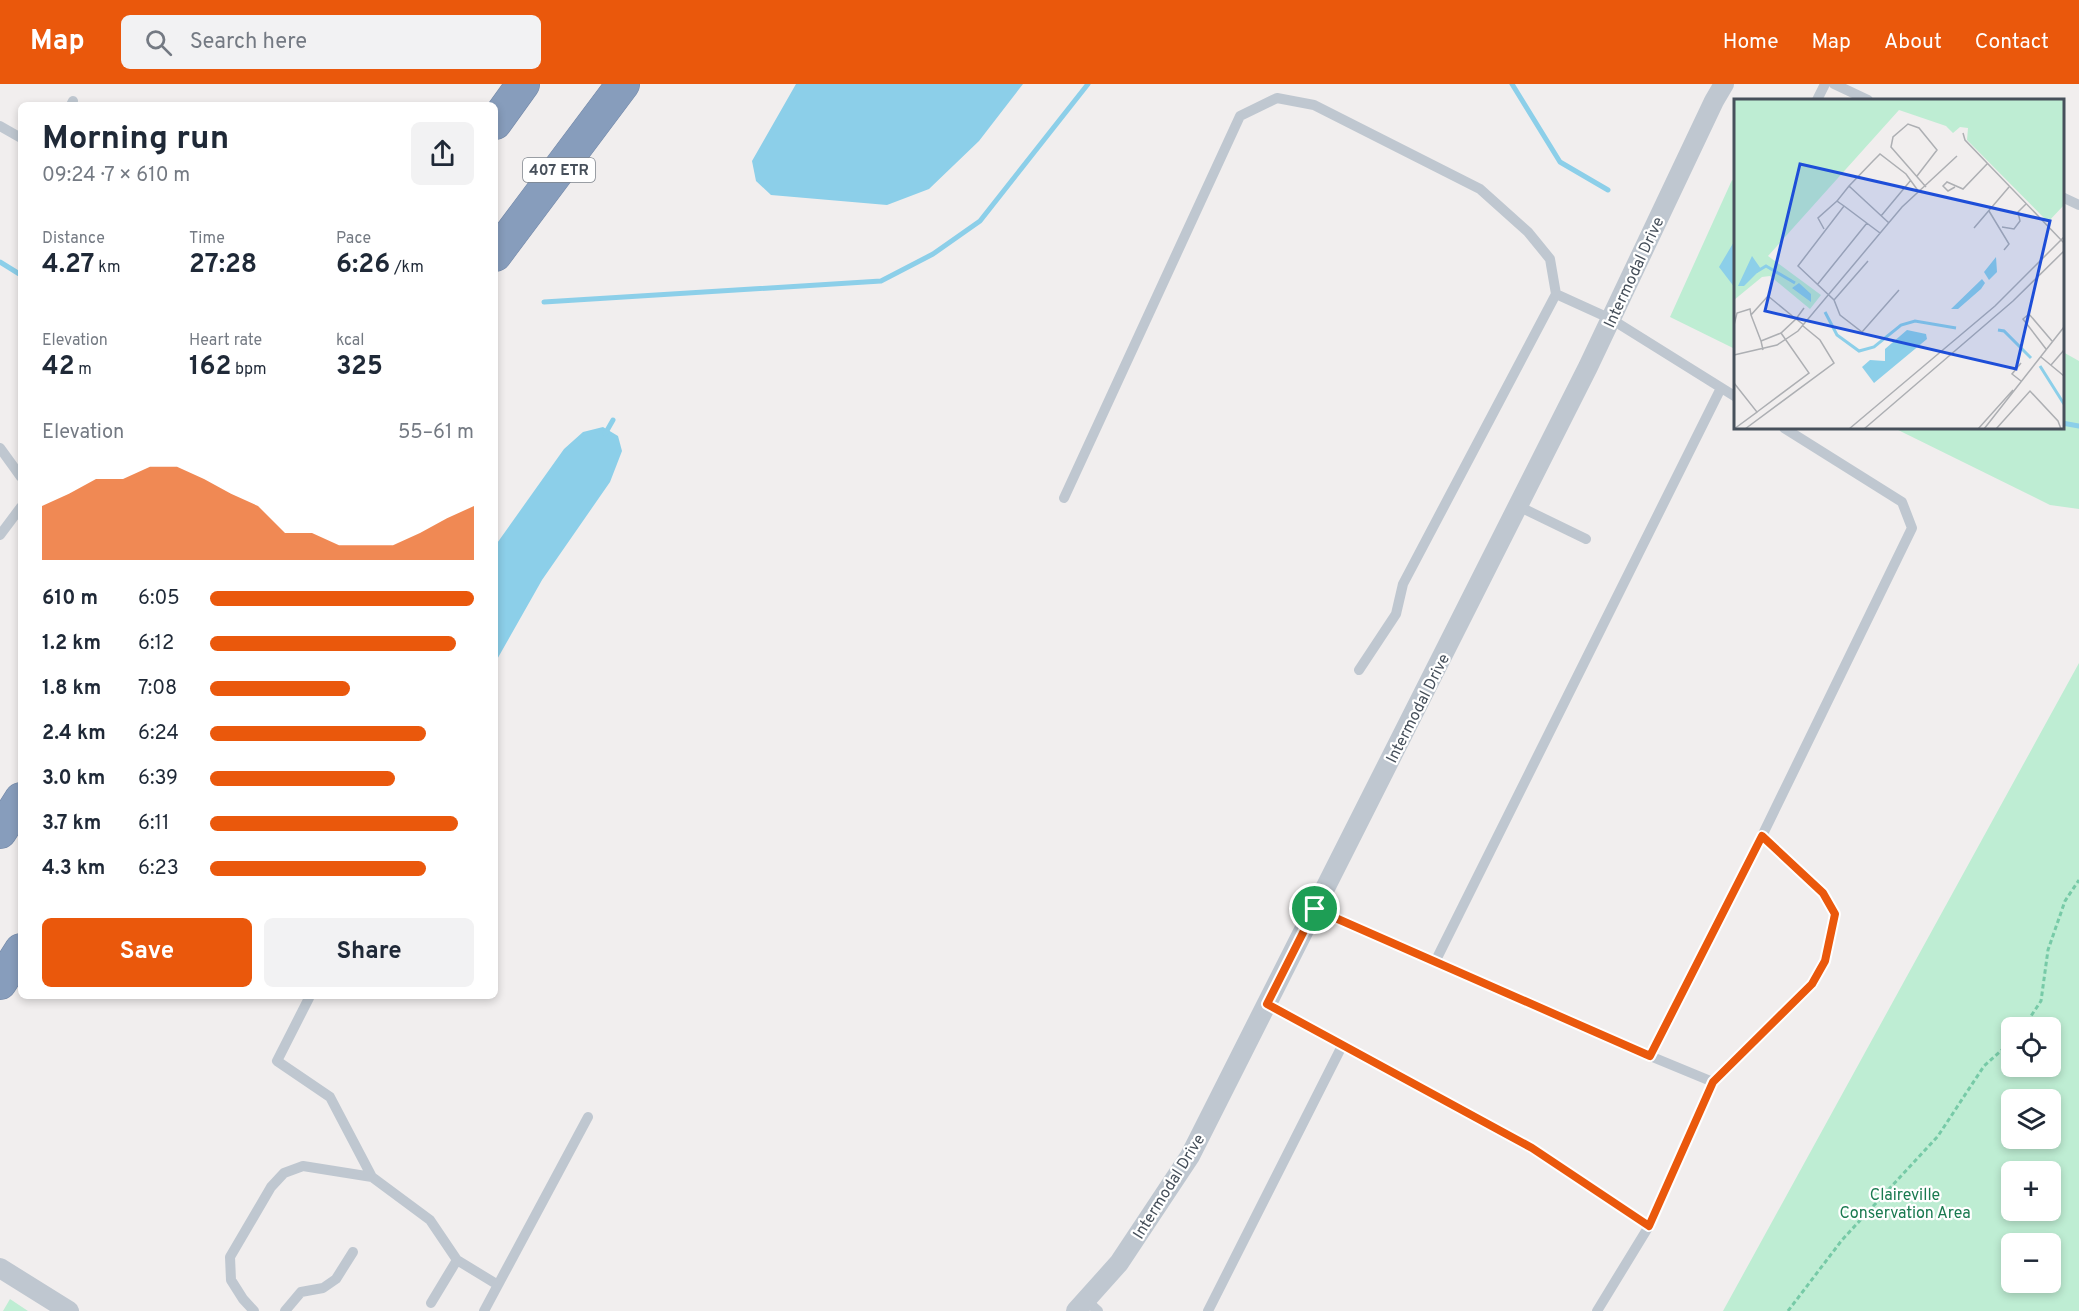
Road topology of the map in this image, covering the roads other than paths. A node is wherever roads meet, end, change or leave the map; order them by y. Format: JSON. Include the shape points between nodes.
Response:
{"nodes":[{"id":1,"x":523,"y":84,"type":"edge"},
{"id":2,"x":623,"y":84,"type":"edge"},
{"id":3,"x":1724,"y":84,"type":"edge"},
{"id":4,"x":1825,"y":84,"type":"edge"},
{"id":5,"x":1834,"y":84,"type":"edge"},
{"id":6,"x":1818,"y":99,"type":"edge"},
{"id":7,"x":1866,"y":99,"type":"edge"},
{"id":8,"x":498,"y":119,"type":"edge"},
{"id":9,"x":0,"y":126,"type":"edge"},
{"id":10,"x":18,"y":136,"type":"edge"},
{"id":11,"x":2064,"y":198,"type":"edge"},
{"id":12,"x":2079,"y":205,"type":"edge"},
{"id":13,"x":498,"y":251,"type":"edge"},
{"id":14,"x":1556,"y":294,"type":"junction"},
{"id":15,"x":1611,"y":319,"type":"junction"},
{"id":16,"x":1721,"y":388,"type":"junction"},
{"id":17,"x":1734,"y":396,"type":"edge"},
{"id":18,"x":1786,"y":429,"type":"edge"},
{"id":19,"x":0,"y":448,"type":"edge"},
{"id":20,"x":18,"y":473,"type":"edge"},
{"id":21,"x":1064,"y":498,"type":"dead end"},
{"id":22,"x":1518,"y":506,"type":"junction"},
{"id":23,"x":18,"y":511,"type":"edge"},
{"id":24,"x":0,"y":535,"type":"edge"},
{"id":25,"x":1586,"y":539,"type":"dead end"},
{"id":26,"x":1359,"y":670,"type":"dead end"},
{"id":27,"x":18,"y":805,"type":"edge"},
{"id":28,"x":0,"y":832,"type":"edge"},
{"id":29,"x":1762,"y":836,"type":"junction"},
{"id":30,"x":1315,"y":909,"type":"junction"},
{"id":31,"x":18,"y":955,"type":"edge"},
{"id":32,"x":1435,"y":962,"type":"junction"},
{"id":33,"x":0,"y":983,"type":"edge"},
{"id":34,"x":309,"y":999,"type":"edge"},
{"id":35,"x":1267,"y":1004,"type":"junction"},
{"id":36,"x":1342,"y":1046,"type":"junction"},
{"id":37,"x":1650,"y":1056,"type":"junction"},
{"id":38,"x":1713,"y":1082,"type":"junction"},
{"id":39,"x":588,"y":1117,"type":"dead end"},
{"id":40,"x":372,"y":1177,"type":"junction"},
{"id":41,"x":1649,"y":1226,"type":"junction"},
{"id":42,"x":353,"y":1252,"type":"dead end"},
{"id":43,"x":457,"y":1260,"type":"junction"},
{"id":44,"x":0,"y":1268,"type":"edge"},
{"id":45,"x":498,"y":1285,"type":"junction"},
{"id":46,"x":431,"y":1303,"type":"dead end"},
{"id":47,"x":1087,"y":1307,"type":"edge"},
{"id":48,"x":69,"y":1311,"type":"edge"},
{"id":49,"x":254,"y":1311,"type":"edge"},
{"id":50,"x":285,"y":1311,"type":"edge"},
{"id":51,"x":484,"y":1311,"type":"edge"},
{"id":52,"x":1208,"y":1311,"type":"edge"},
{"id":53,"x":1597,"y":1311,"type":"edge"}],
"edges":[{"from":1,"to":8,"type":"highway"},
{"from":2,"to":13,"type":"highway","number":"407 ETR"},
{"from":3,"to":15,"type":"street","name":"Intermodal Drive"},
{"from":4,"to":6,"type":"lane"},
{"from":5,"to":7,"type":"lane"},
{"from":9,"to":10,"type":"lane"},
{"from":11,"to":12,"type":"lane"},
{"from":14,"to":15,"type":"lane"},
{"from":14,"to":21,"type":"lane","via":[[1550,259],[1528,232],[1480,189],[1314,105],[1277,98],[1240,116]]},
{"from":14,"to":26,"type":"lane","via":[[1403,584],[1396,614]]},
{"from":15,"to":16,"type":"lane"},
{"from":15,"to":22,"type":"street","name":"Intermodal Drive"},
{"from":16,"to":17,"type":"lane"},
{"from":16,"to":32,"type":"lane"},
{"from":18,"to":29,"type":"lane","via":[[1902,502],[1912,528]]},
{"from":19,"to":20,"type":"lane"},
{"from":22,"to":25,"type":"lane"},
{"from":22,"to":30,"type":"street","name":"Intermodal Drive"},
{"from":23,"to":24,"type":"lane"},
{"from":27,"to":28,"type":"highway"},
{"from":29,"to":37,"type":"lane"},
{"from":29,"to":38,"type":"lane","via":[[1823,893],[1835,914],[1825,961],[1812,984]]},
{"from":30,"to":32,"type":"lane"},
{"from":30,"to":35,"type":"street","name":"Intermodal Drive"},
{"from":31,"to":33,"type":"highway"},
{"from":32,"to":37,"type":"lane"},
{"from":34,"to":40,"type":"lane","via":[[278,1061],[330,1097]]},
{"from":35,"to":36,"type":"lane"},
{"from":35,"to":47,"type":"street","name":"Intermodal Drive","via":[[1190,1156]]},
{"from":36,"to":41,"type":"lane","via":[[1532,1148]]},
{"from":36,"to":52,"type":"lane"},
{"from":37,"to":38,"type":"lane"},
{"from":38,"to":41,"type":"lane"},
{"from":39,"to":45,"type":"lane"},
{"from":40,"to":43,"type":"lane","via":[[430,1220]]},
{"from":40,"to":49,"type":"lane","via":[[303,1166],[284,1173],[271,1187],[230,1257],[231,1280]]},
{"from":41,"to":53,"type":"lane"},
{"from":42,"to":50,"type":"lane","via":[[336,1279],[323,1288],[301,1292]]},
{"from":43,"to":45,"type":"lane"},
{"from":43,"to":46,"type":"lane"},
{"from":44,"to":48,"type":"street"},
{"from":45,"to":51,"type":"lane"}]}
